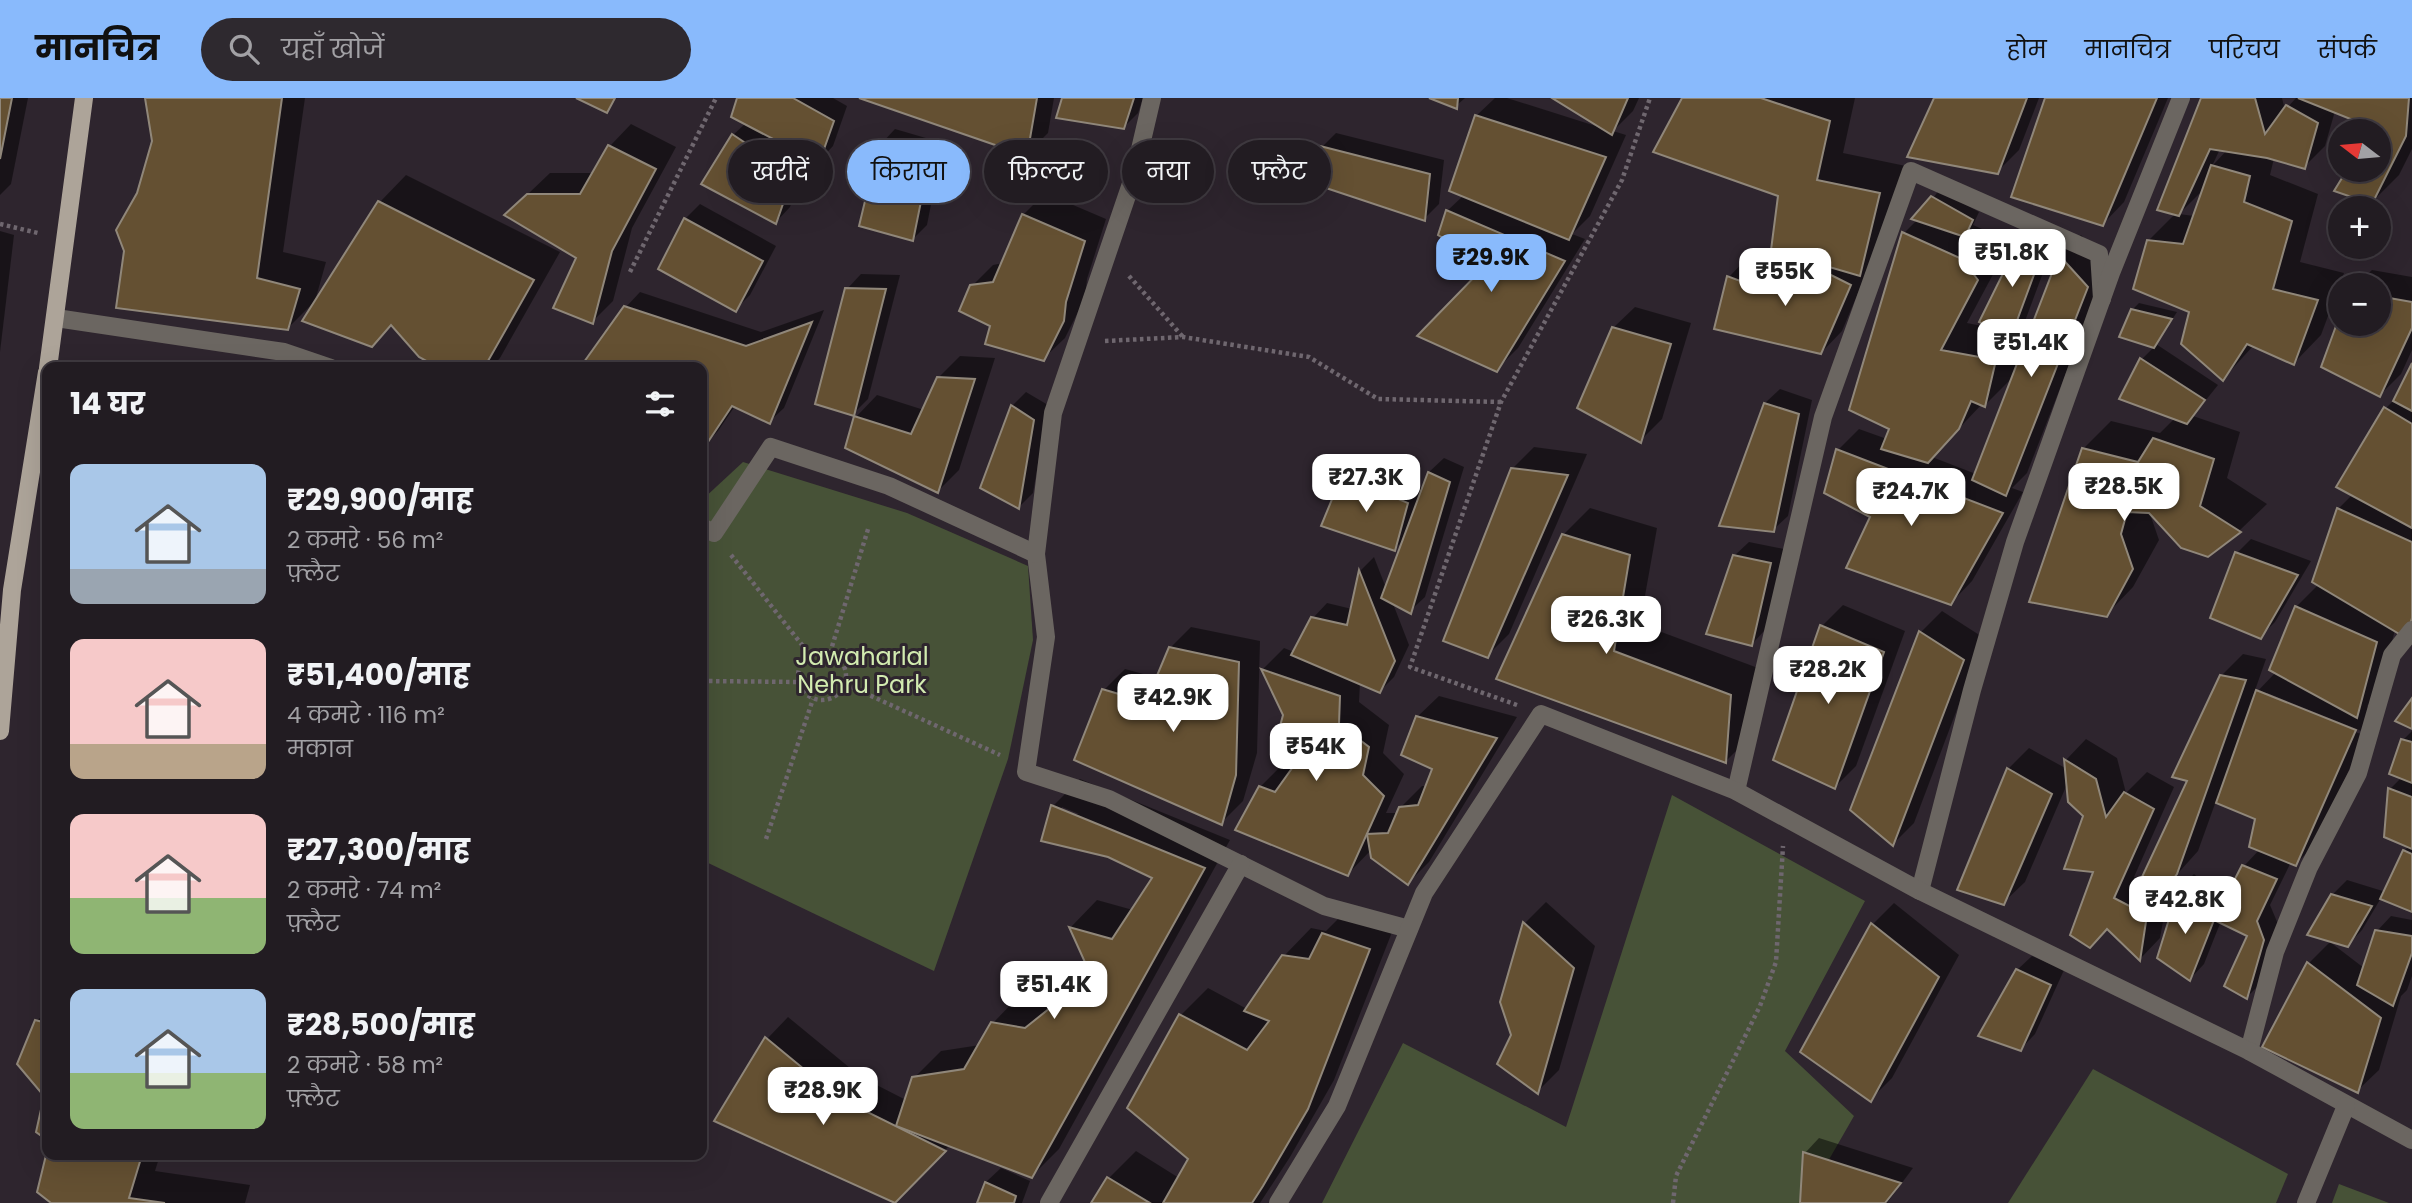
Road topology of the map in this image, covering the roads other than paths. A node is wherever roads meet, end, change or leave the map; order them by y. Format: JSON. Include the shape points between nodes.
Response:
{"nodes":[{"id":1,"x":84,"y":98,"type":"edge"},
{"id":2,"x":1152,"y":98,"type":"edge"},
{"id":3,"x":2181,"y":98,"type":"edge"},
{"id":4,"x":2102,"y":299,"type":"junction"},
{"id":5,"x":56,"y":318,"type":"junction"},
{"id":6,"x":49,"y":362,"type":"edge"},
{"id":7,"x":313,"y":362,"type":"edge"},
{"id":8,"x":42,"y":407,"type":"edge"},
{"id":9,"x":708,"y":530,"type":"edge"},
{"id":10,"x":1036,"y":554,"type":"junction"},
{"id":11,"x":2412,"y":630,"type":"edge"},
{"id":12,"x":0,"y":731,"type":"edge"},
{"id":13,"x":1736,"y":791,"type":"junction"},
{"id":14,"x":1241,"y":864,"type":"junction"},
{"id":15,"x":1920,"y":891,"type":"junction"},
{"id":16,"x":1409,"y":929,"type":"junction"},
{"id":17,"x":2249,"y":1051,"type":"junction"},
{"id":18,"x":2346,"y":1106,"type":"junction"},
{"id":19,"x":2412,"y":1140,"type":"edge"},
{"id":20,"x":1049,"y":1203,"type":"edge"},
{"id":21,"x":1278,"y":1203,"type":"edge"},
{"id":22,"x":2306,"y":1203,"type":"edge"}],
"edges":[{"from":1,"to":5,"type":"main road"},
{"from":2,"to":10,"type":"street","via":[[1134,175],[1053,413]]},
{"from":3,"to":4,"type":"street"},
{"from":4,"to":13,"type":"street","via":[[2099,254],[1911,171],[1823,416]]},
{"from":4,"to":15,"type":"street","via":[[2015,542]]},
{"from":5,"to":6,"type":"main road"},
{"from":5,"to":7,"type":"street","via":[[284,352]]},
{"from":8,"to":12,"type":"main road","via":[[12,590]]},
{"from":9,"to":10,"type":"street","via":[[771,447],[889,486]]},
{"from":10,"to":14,"type":"street","via":[[1046,637],[1027,772],[1109,799]]},
{"from":11,"to":17,"type":"street","via":[[2392,656],[2358,773],[2309,867],[2275,952]]},
{"from":13,"to":15,"type":"street"},
{"from":13,"to":16,"type":"street","via":[[1541,713],[1424,893]]},
{"from":14,"to":16,"type":"street","via":[[1324,906]]},
{"from":14,"to":20,"type":"street"},
{"from":15,"to":17,"type":"street"},
{"from":16,"to":21,"type":"street","via":[[1337,1106]]},
{"from":17,"to":18,"type":"street"},
{"from":18,"to":19,"type":"street"},
{"from":18,"to":22,"type":"street"}]}
